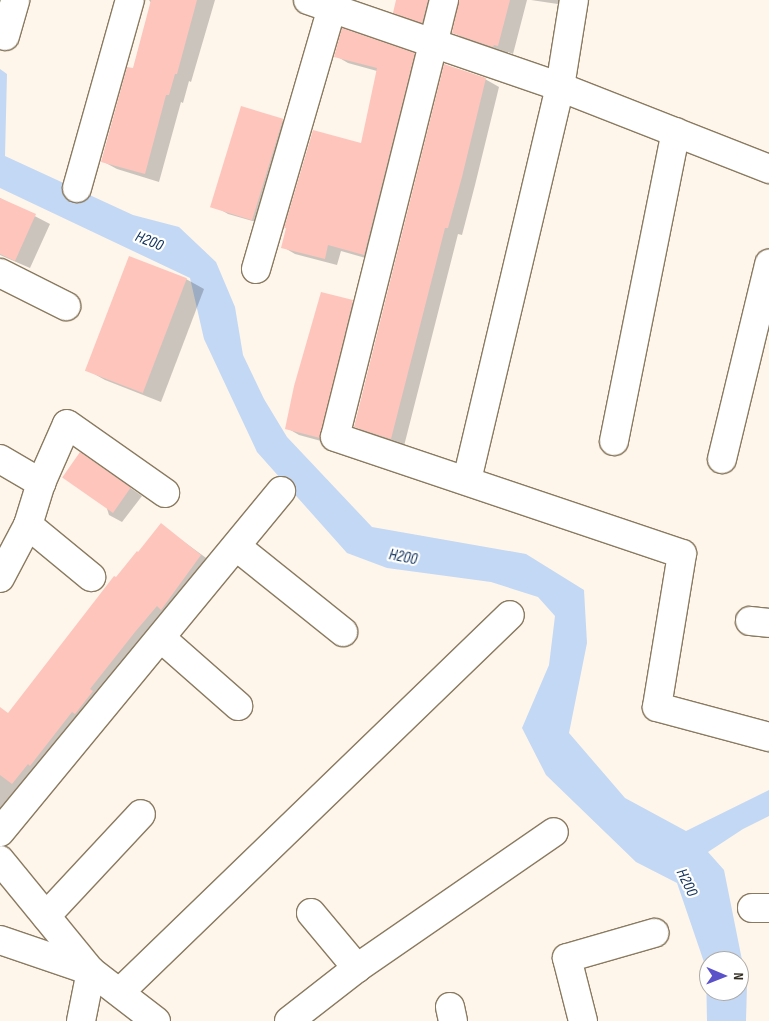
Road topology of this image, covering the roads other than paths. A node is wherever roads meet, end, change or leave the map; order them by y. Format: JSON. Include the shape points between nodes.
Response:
{"nodes":[{"id":1,"x":15,"y":0,"type":"edge"},
{"id":2,"x":130,"y":0,"type":"edge"},
{"id":3,"x":444,"y":0,"type":"edge"},
{"id":4,"x":574,"y":0,"type":"edge"},
{"id":5,"x":320,"y":4,"type":"edge"},
{"id":6,"x":5,"y":36,"type":"dead end"},
{"id":7,"x":434,"y":42,"type":"junction"},
{"id":8,"x":560,"y":87,"type":"junction"},
{"id":9,"x":676,"y":132,"type":"junction"},
{"id":10,"x":769,"y":169,"type":"edge"},
{"id":11,"x":77,"y":188,"type":"dead end"},
{"id":12,"x":769,"y":264,"type":"edge"},
{"id":13,"x":256,"y":269,"type":"dead end"},
{"id":14,"x":0,"y":273,"type":"edge"},
{"id":15,"x":66,"y":306,"type":"dead end"},
{"id":16,"x":614,"y":441,"type":"dead end"},
{"id":17,"x":0,"y":459,"type":"edge"},
{"id":18,"x":722,"y":459,"type":"dead end"},
{"id":19,"x":467,"y":480,"type":"junction"},
{"id":20,"x":41,"y":483,"type":"junction"},
{"id":21,"x":281,"y":491,"type":"dead end"},
{"id":22,"x":165,"y":493,"type":"dead end"},
{"id":23,"x":28,"y":525,"type":"junction"},
{"id":24,"x":237,"y":547,"type":"junction"},
{"id":25,"x":91,"y":577,"type":"dead end"},
{"id":26,"x":0,"y":578,"type":"edge"},
{"id":27,"x":510,"y":615,"type":"dead end"},
{"id":28,"x":343,"y":632,"type":"dead end"},
{"id":29,"x":161,"y":638,"type":"junction"},
{"id":30,"x":238,"y":706,"type":"dead end"},
{"id":31,"x":769,"y":737,"type":"edge"},
{"id":32,"x":141,"y":814,"type":"dead end"},
{"id":33,"x":0,"y":832,"type":"edge"},
{"id":34,"x":554,"y":832,"type":"dead end"},
{"id":35,"x":0,"y":860,"type":"edge"},
{"id":36,"x":311,"y":913,"type":"dead end"},
{"id":37,"x":46,"y":916,"type":"junction"},
{"id":38,"x":654,"y":933,"type":"dead end"},
{"id":39,"x":0,"y":940,"type":"edge"},
{"id":40,"x":357,"y":968,"type":"junction"},
{"id":41,"x":91,"y":972,"type":"junction"},
{"id":42,"x":120,"y":992,"type":"junction"},
{"id":43,"x":81,"y":1021,"type":"edge"},
{"id":44,"x":156,"y":1021,"type":"edge"},
{"id":45,"x":289,"y":1021,"type":"edge"},
{"id":46,"x":583,"y":1021,"type":"edge"}],
"edges":[{"from":1,"to":6,"type":"street"},
{"from":2,"to":11,"type":"street"},
{"from":3,"to":7,"type":"street"},
{"from":4,"to":8,"type":"street"},
{"from":5,"to":7,"type":"street"},
{"from":5,"to":13,"type":"street"},
{"from":7,"to":8,"type":"street"},
{"from":7,"to":19,"type":"street","via":[[335,437]]},
{"from":8,"to":9,"type":"street"},
{"from":8,"to":19,"type":"street"},
{"from":9,"to":10,"type":"street"},
{"from":9,"to":16,"type":"street"},
{"from":12,"to":18,"type":"street"},
{"from":14,"to":15,"type":"street"},
{"from":17,"to":20,"type":"street"},
{"from":19,"to":31,"type":"street","via":[[682,554],[657,707]]},
{"from":20,"to":22,"type":"street","via":[[67,424]]},
{"from":20,"to":23,"type":"street"},
{"from":21,"to":24,"type":"street"},
{"from":23,"to":25,"type":"street"},
{"from":23,"to":26,"type":"street"},
{"from":24,"to":28,"type":"street"},
{"from":24,"to":29,"type":"street"},
{"from":27,"to":42,"type":"street"},
{"from":29,"to":30,"type":"street"},
{"from":29,"to":33,"type":"street"},
{"from":32,"to":37,"type":"street"},
{"from":34,"to":40,"type":"street"},
{"from":35,"to":37,"type":"street"},
{"from":36,"to":40,"type":"street"},
{"from":37,"to":41,"type":"street"},
{"from":38,"to":46,"type":"street","via":[[567,958]]},
{"from":39,"to":41,"type":"street"},
{"from":40,"to":45,"type":"street"},
{"from":41,"to":42,"type":"street"},
{"from":41,"to":43,"type":"street"},
{"from":42,"to":44,"type":"street"}]}
